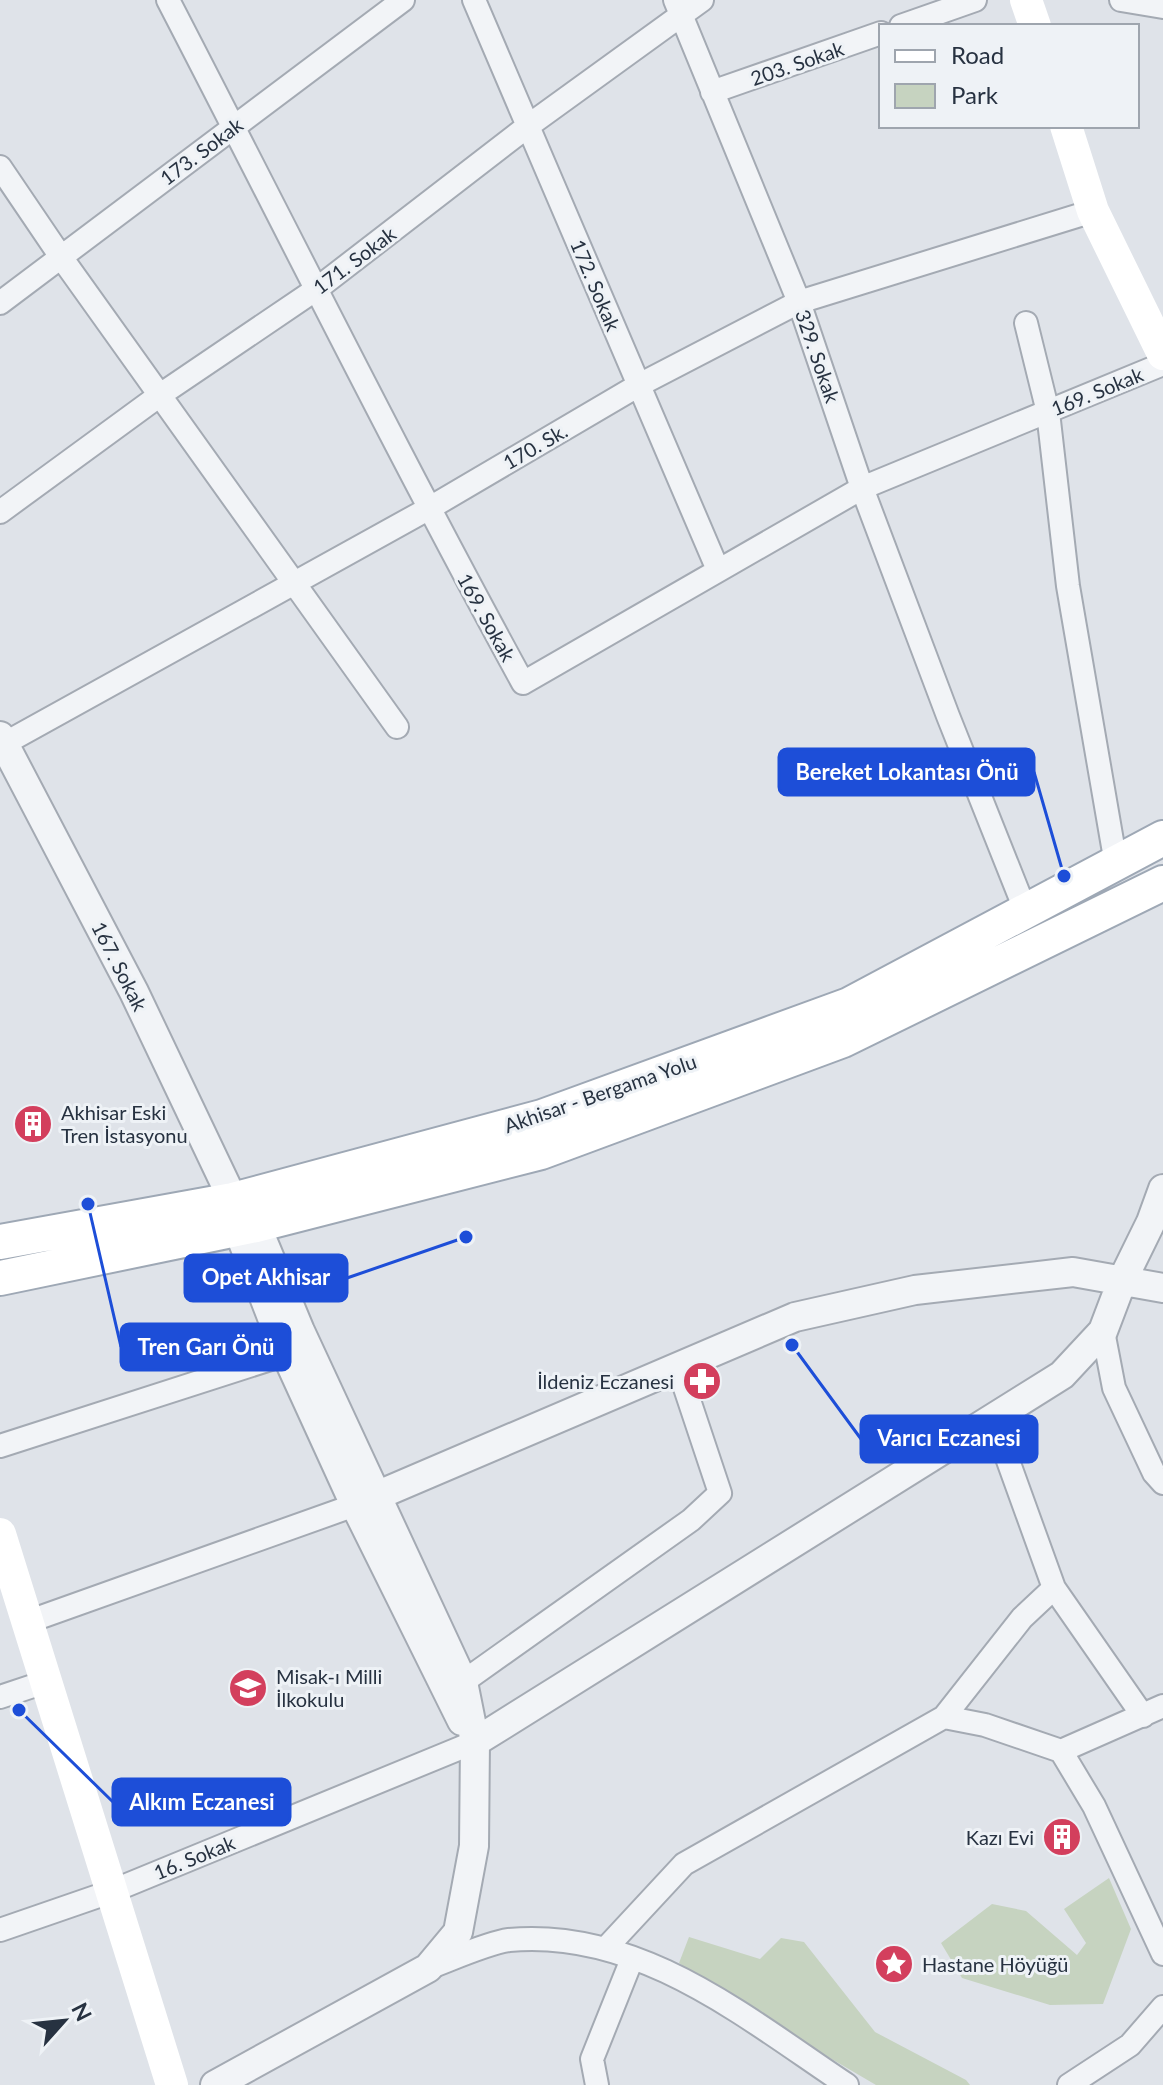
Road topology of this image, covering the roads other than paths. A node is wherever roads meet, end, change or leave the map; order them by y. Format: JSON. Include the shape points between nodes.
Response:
{"nodes":[{"id":1,"x":168,"y":0,"type":"edge"},
{"id":2,"x":403,"y":0,"type":"edge"},
{"id":3,"x":474,"y":0,"type":"edge"},
{"id":4,"x":702,"y":0,"type":"edge"},
{"id":5,"x":975,"y":0,"type":"edge"},
{"id":6,"x":1026,"y":0,"type":"edge"},
{"id":7,"x":1121,"y":0,"type":"edge"},
{"id":8,"x":1163,"y":7,"type":"edge"},
{"id":9,"x":678,"y":8,"type":"edge"},
{"id":10,"x":907,"y":24,"type":"edge"},
{"id":11,"x":1034,"y":24,"type":"edge"},
{"id":12,"x":879,"y":34,"type":"edge"},
{"id":13,"x":712,"y":92,"type":"junction"},
{"id":14,"x":528,"y":126,"type":"junction"},
{"id":15,"x":234,"y":127,"type":"junction"},
{"id":16,"x":1067,"y":128,"type":"edge"},
{"id":17,"x":0,"y":167,"type":"edge"},
{"id":18,"x":1093,"y":211,"type":"junction"},
{"id":19,"x":61,"y":257,"type":"junction"},
{"id":20,"x":318,"y":288,"type":"junction"},
{"id":21,"x":799,"y":302,"type":"junction"},
{"id":22,"x":0,"y":303,"type":"edge"},
{"id":23,"x":1026,"y":323,"type":"dead end"},
{"id":24,"x":1163,"y":354,"type":"edge"},
{"id":25,"x":1163,"y":364,"type":"edge"},
{"id":26,"x":639,"y":385,"type":"junction"},
{"id":27,"x":160,"y":395,"type":"junction"},
{"id":28,"x":1048,"y":412,"type":"junction"},
{"id":29,"x":862,"y":488,"type":"junction"},
{"id":30,"x":428,"y":509,"type":"junction"},
{"id":31,"x":0,"y":512,"type":"edge"},
{"id":32,"x":718,"y":570,"type":"junction"},
{"id":33,"x":295,"y":584,"type":"junction"},
{"id":34,"x":397,"y":727,"type":"dead end"},
{"id":35,"x":1,"y":742,"type":"edge"},
{"id":36,"x":1163,"y":838,"type":"edge"},
{"id":37,"x":1116,"y":864,"type":"junction"},
{"id":38,"x":1163,"y":883,"type":"edge"},
{"id":39,"x":1026,"y":912,"type":"junction"},
{"id":40,"x":1163,"y":1189,"type":"edge"},
{"id":41,"x":242,"y":1218,"type":"junction"},
{"id":42,"x":0,"y":1242,"type":"edge"},
{"id":43,"x":0,"y":1278,"type":"edge"},
{"id":44,"x":1122,"y":1281,"type":"junction"},
{"id":45,"x":1163,"y":1288,"type":"edge"},
{"id":46,"x":1103,"y":1331,"type":"junction"},
{"id":47,"x":286,"y":1354,"type":"junction"},
{"id":48,"x":678,"y":1367,"type":"junction"},
{"id":49,"x":993,"y":1419,"type":"junction"},
{"id":50,"x":0,"y":1446,"type":"edge"},
{"id":51,"x":1163,"y":1483,"type":"edge"},
{"id":52,"x":366,"y":1500,"type":"junction"},
{"id":53,"x":0,"y":1534,"type":"edge"},
{"id":54,"x":1054,"y":1588,"type":"junction"},
{"id":55,"x":27,"y":1622,"type":"junction"},
{"id":56,"x":45,"y":1682,"type":"junction"},
{"id":57,"x":463,"y":1682,"type":"junction"},
{"id":58,"x":0,"y":1697,"type":"edge"},
{"id":59,"x":1153,"y":1711,"type":"edge"},
{"id":60,"x":944,"y":1717,"type":"junction"},
{"id":61,"x":475,"y":1742,"type":"junction"},
{"id":62,"x":1061,"y":1751,"type":"junction"},
{"id":63,"x":110,"y":1892,"type":"junction"},
{"id":64,"x":0,"y":1930,"type":"edge"},
{"id":65,"x":606,"y":1948,"type":"junction"},
{"id":66,"x":1163,"y":1954,"type":"edge"},
{"id":67,"x":632,"y":1959,"type":"junction"},
{"id":68,"x":428,"y":1968,"type":"junction"},
{"id":69,"x":1163,"y":2007,"type":"edge"},
{"id":70,"x":172,"y":2085,"type":"edge"},
{"id":71,"x":215,"y":2085,"type":"edge"},
{"id":72,"x":597,"y":2085,"type":"edge"},
{"id":73,"x":847,"y":2085,"type":"edge"},
{"id":74,"x":1069,"y":2085,"type":"edge"}],
"edges":[{"from":1,"to":15,"type":"street","name":"169. Sokak"},
{"from":2,"to":15,"type":"street","name":"173. Sokak"},
{"from":3,"to":14,"type":"street","name":"172. Sokak"},
{"from":4,"to":9,"type":"street","name":"171. Sokak"},
{"from":5,"to":10,"type":"street"},
{"from":6,"to":11,"type":"main road"},
{"from":7,"to":8,"type":"street"},
{"from":9,"to":13,"type":"street","name":"329. Sokak"},
{"from":9,"to":14,"type":"street","name":"171. Sokak"},
{"from":12,"to":13,"type":"street","name":"203. Sokak"},
{"from":13,"to":21,"type":"street","name":"329. Sokak"},
{"from":14,"to":20,"type":"street","name":"171. Sokak"},
{"from":14,"to":26,"type":"street","name":"172. Sokak"},
{"from":15,"to":19,"type":"street","name":"173. Sokak"},
{"from":15,"to":20,"type":"street","name":"169. Sokak"},
{"from":16,"to":18,"type":"main road"},
{"from":17,"to":19,"type":"street"},
{"from":18,"to":21,"type":"street","name":"170. Sk."},
{"from":18,"to":24,"type":"main road"},
{"from":19,"to":22,"type":"street","name":"173. Sokak"},
{"from":19,"to":27,"type":"street"},
{"from":20,"to":27,"type":"street","name":"171. Sokak"},
{"from":20,"to":30,"type":"street","name":"169. Sokak"},
{"from":21,"to":26,"type":"street","name":"170. Sk."},
{"from":21,"to":29,"type":"street","name":"329. Sokak"},
{"from":23,"to":28,"type":"street"},
{"from":25,"to":28,"type":"street","name":"169. Sokak"},
{"from":26,"to":30,"type":"street","name":"170. Sk."},
{"from":26,"to":32,"type":"street","name":"172. Sokak"},
{"from":27,"to":31,"type":"street","name":"171. Sokak"},
{"from":27,"to":33,"type":"street"},
{"from":28,"to":29,"type":"street","name":"169. Sokak"},
{"from":28,"to":37,"type":"street","via":[[1068,586]]},
{"from":29,"to":32,"type":"street","name":"169. Sokak"},
{"from":29,"to":39,"type":"street","name":"329. Sokak"},
{"from":30,"to":32,"type":"street","name":"169. Sokak","via":[[523,683]]},
{"from":30,"to":33,"type":"street","name":"170. Sk."},
{"from":33,"to":34,"type":"street"},
{"from":33,"to":35,"type":"street","name":"170. Sk."},
{"from":35,"to":41,"type":"street","name":"167. Sokak","via":[[134,992]]},
{"from":36,"to":37,"type":"main road","name":"Akhisar - Bergama Yolu"},
{"from":37,"to":39,"type":"main road","name":"Akhisar - Bergama Yolu"},
{"from":38,"to":41,"type":"main road","name":"Akhisar - Bergama Yolu","via":[[843,1040],[541,1152]]},
{"from":39,"to":41,"type":"main road","name":"Akhisar - Bergama Yolu","via":[[849,1005],[542,1117]]},
{"from":40,"to":44,"type":"street"},
{"from":41,"to":42,"type":"main road","name":"Akhisar - Bergama Yolu"},
{"from":41,"to":43,"type":"main road","name":"Akhisar - Bergama Yolu"},
{"from":41,"to":47,"type":"street"},
{"from":41,"to":52,"type":"street","via":[[300,1331]]},
{"from":44,"to":45,"type":"street"},
{"from":44,"to":46,"type":"street"},
{"from":44,"to":48,"type":"street","via":[[1073,1272],[915,1290],[795,1317]]},
{"from":46,"to":49,"type":"street","via":[[1062,1375]]},
{"from":46,"to":51,"type":"street","via":[[1114,1388]]},
{"from":47,"to":50,"type":"street"},
{"from":47,"to":52,"type":"street"},
{"from":48,"to":52,"type":"street"},
{"from":48,"to":57,"type":"street","via":[[720,1493],[691,1520]]},
{"from":49,"to":54,"type":"street"},
{"from":49,"to":61,"type":"street"},
{"from":52,"to":55,"type":"street"},
{"from":52,"to":57,"type":"street"},
{"from":52,"to":61,"type":"street","via":[[451,1703]]},
{"from":53,"to":55,"type":"main road"},
{"from":54,"to":59,"type":"street"},
{"from":54,"to":60,"type":"street","via":[[1022,1618]]},
{"from":55,"to":56,"type":"main road"},
{"from":56,"to":58,"type":"street"},
{"from":56,"to":63,"type":"main road"},
{"from":57,"to":61,"type":"street"},
{"from":59,"to":62,"type":"street"},
{"from":60,"to":62,"type":"street"},
{"from":60,"to":65,"type":"street","via":[[684,1864]]},
{"from":61,"to":63,"type":"street","name":"16. Sokak"},
{"from":61,"to":68,"type":"street","via":[[474,1846],[458,1932]]},
{"from":62,"to":66,"type":"street","via":[[1094,1806]]},
{"from":63,"to":64,"type":"street","name":"16. Sokak"},
{"from":63,"to":70,"type":"main road"},
{"from":65,"to":67,"type":"street"},
{"from":65,"to":68,"type":"street","via":[[507,1940]]},
{"from":67,"to":72,"type":"street","via":[[592,2059]]},
{"from":67,"to":73,"type":"street","via":[[697,1986]]},
{"from":68,"to":71,"type":"street"},
{"from":69,"to":74,"type":"street","via":[[1130,2045]]}]}
